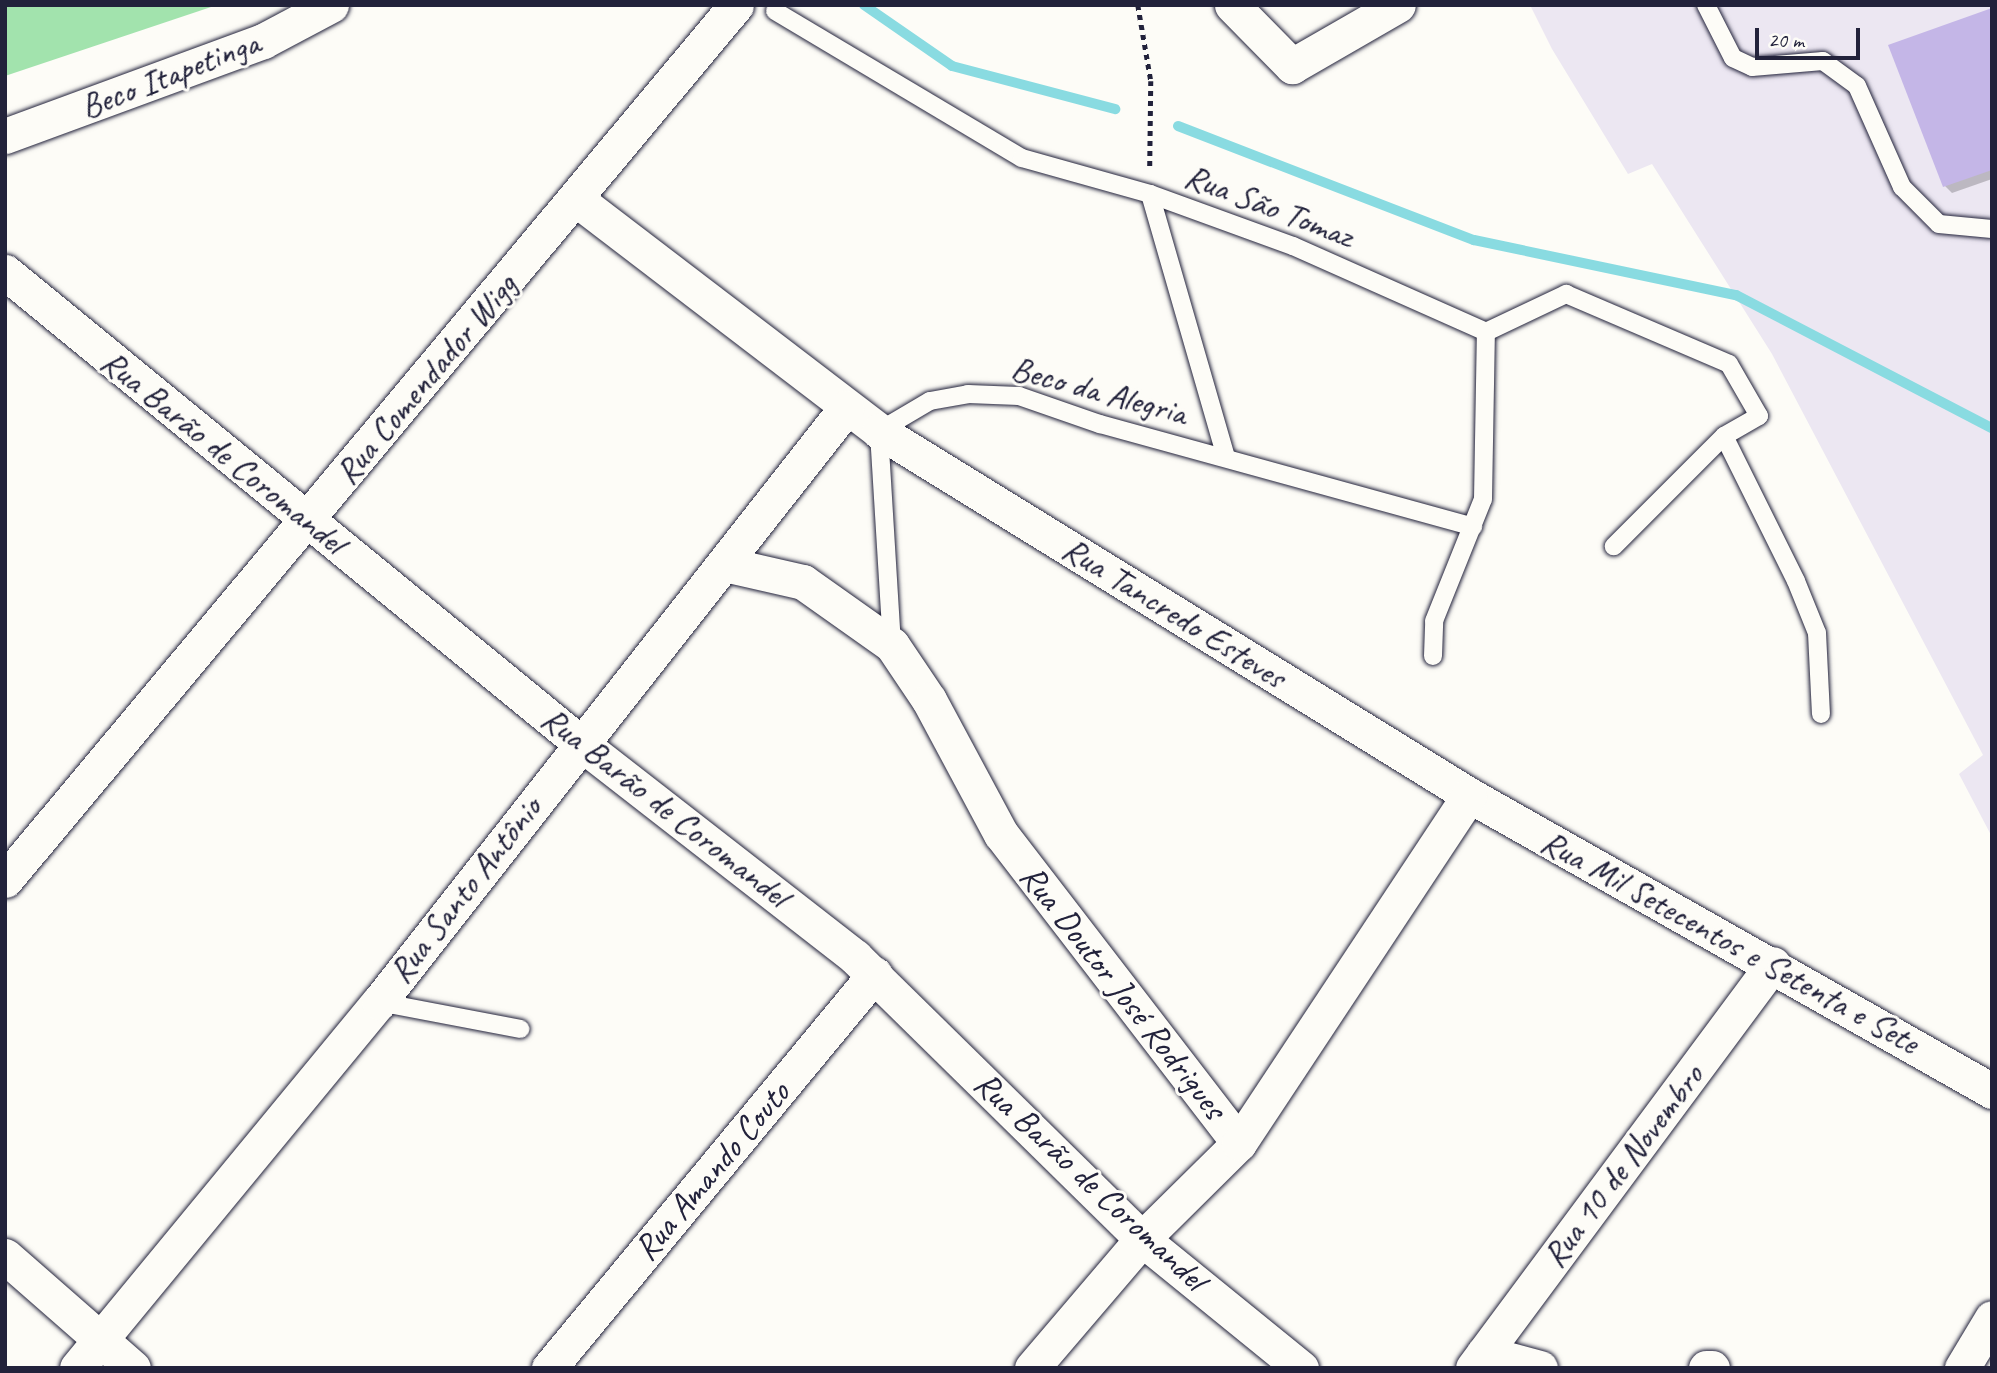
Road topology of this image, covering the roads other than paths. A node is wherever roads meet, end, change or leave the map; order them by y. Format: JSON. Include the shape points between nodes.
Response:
{"nodes":[{"id":1,"x":331,"y":5,"type":"edge"},
{"id":2,"x":736,"y":5,"type":"edge"},
{"id":3,"x":1232,"y":5,"type":"edge"},
{"id":4,"x":1398,"y":5,"type":"edge"},
{"id":5,"x":1706,"y":5,"type":"edge"},
{"id":6,"x":775,"y":11,"type":"dead end"},
{"id":7,"x":5,"y":136,"type":"edge"},
{"id":8,"x":1150,"y":194,"type":"junction"},
{"id":9,"x":576,"y":199,"type":"junction"},
{"id":10,"x":1992,"y":229,"type":"edge"},
{"id":11,"x":7,"y":277,"type":"edge"},
{"id":12,"x":1486,"y":332,"type":"junction"},
{"id":13,"x":846,"y":408,"type":"junction"},
{"id":14,"x":880,"y":431,"type":"junction"},
{"id":15,"x":1724,"y":436,"type":"junction"},
{"id":16,"x":1226,"y":457,"type":"junction"},
{"id":17,"x":308,"y":522,"type":"junction"},
{"id":18,"x":1473,"y":527,"type":"junction"},
{"id":19,"x":1614,"y":546,"type":"dead end"},
{"id":20,"x":724,"y":564,"type":"junction"},
{"id":21,"x":892,"y":645,"type":"junction"},
{"id":22,"x":1433,"y":656,"type":"dead end"},
{"id":23,"x":1821,"y":714,"type":"dead end"},
{"id":24,"x":579,"y":742,"type":"junction"},
{"id":25,"x":1469,"y":795,"type":"junction"},
{"id":26,"x":5,"y":880,"type":"edge"},
{"id":27,"x":1773,"y":964,"type":"junction"},
{"id":28,"x":875,"y":974,"type":"junction"},
{"id":29,"x":379,"y":1002,"type":"junction"},
{"id":30,"x":520,"y":1030,"type":"dead end"},
{"id":31,"x":1992,"y":1091,"type":"edge"},
{"id":32,"x":1239,"y":1143,"type":"junction"},
{"id":33,"x":1142,"y":1239,"type":"junction"},
{"id":34,"x":5,"y":1256,"type":"edge"},
{"id":35,"x":1992,"y":1318,"type":"edge"},
{"id":36,"x":100,"y":1341,"type":"junction"},
{"id":37,"x":1478,"y":1361,"type":"edge"},
{"id":38,"x":77,"y":1368,"type":"edge"},
{"id":39,"x":133,"y":1368,"type":"edge"},
{"id":40,"x":549,"y":1368,"type":"edge"},
{"id":41,"x":1032,"y":1368,"type":"edge"},
{"id":42,"x":1301,"y":1368,"type":"edge"},
{"id":43,"x":1540,"y":1368,"type":"edge"},
{"id":44,"x":1706,"y":1368,"type":"edge"},
{"id":45,"x":1712,"y":1368,"type":"edge"},
{"id":46,"x":1962,"y":1368,"type":"edge"}],
"edges":[{"from":1,"to":7,"type":"street","name":"Beco Itapetinga","via":[[263,41]]},
{"from":2,"to":9,"type":"street","name":"Rua Comendador Wigg"},
{"from":3,"to":4,"type":"street","via":[[1292,66]]},
{"from":5,"to":10,"type":"lane","via":[[1733,58],[1752,66],[1823,61],[1857,86],[1902,187],[1939,224]]},
{"from":6,"to":8,"type":"lane","name":"Rua São Tomaz","via":[[1022,158]]},
{"from":8,"to":12,"type":"lane","name":"Rua São Tomaz","via":[[1293,246]]},
{"from":8,"to":16,"type":"lane"},
{"from":9,"to":13,"type":"street","name":"Rua Tancredo Esteves"},
{"from":9,"to":17,"type":"street","name":"Rua Comendador Wigg"},
{"from":11,"to":17,"type":"street","name":"Rua Barão de Coromandel"},
{"from":12,"to":15,"type":"lane","via":[[1566,294],[1729,363],[1759,415]]},
{"from":12,"to":18,"type":"lane","via":[[1483,499]]},
{"from":13,"to":14,"type":"street","name":"Rua Tancredo Esteves"},
{"from":13,"to":20,"type":"street","name":"Rua Santo Antônio"},
{"from":14,"to":16,"type":"lane","name":"Beco da Alegria","via":[[930,401],[968,394],[1019,396],[1100,424]]},
{"from":14,"to":21,"type":"lane"},
{"from":14,"to":25,"type":"street","name":"Rua Tancredo Esteves"},
{"from":15,"to":19,"type":"lane"},
{"from":15,"to":23,"type":"lane","via":[[1817,633]]},
{"from":16,"to":18,"type":"lane","name":"Beco da Alegria"},
{"from":17,"to":24,"type":"street","name":"Rua Barão de Coromandel"},
{"from":17,"to":26,"type":"street","name":"Rua Comendador Wigg"},
{"from":18,"to":22,"type":"lane","via":[[1450,573],[1434,621]]},
{"from":20,"to":21,"type":"street","name":"Rua Doutor José Rodrigues","via":[[803,582]]},
{"from":20,"to":24,"type":"street","name":"Rua Santo Antônio"},
{"from":21,"to":32,"type":"street","name":"Rua Doutor José Rodrigues","via":[[929,701],[1001,834]]},
{"from":24,"to":28,"type":"street","name":"Rua Barão de Coromandel"},
{"from":24,"to":29,"type":"street","name":"Rua Santo Antônio"},
{"from":25,"to":27,"type":"street","name":"Rua Mil Setecentos e Setenta e Sete"},
{"from":25,"to":32,"type":"street","name":"Rua Doutor José Rodrigues"},
{"from":27,"to":31,"type":"street","name":"Rua Mil Setecentos e Setenta e Sete"},
{"from":27,"to":37,"type":"street","name":"Rua 10 de Novembro"},
{"from":28,"to":33,"type":"street","name":"Rua Barão de Coromandel"},
{"from":28,"to":40,"type":"street","name":"Rua Amando Couto"},
{"from":29,"to":30,"type":"lane"},
{"from":29,"to":36,"type":"street","name":"Rua Santo Antônio"},
{"from":32,"to":33,"type":"street"},
{"from":33,"to":41,"type":"street"},
{"from":33,"to":42,"type":"street","name":"Rua Barão de Coromandel"},
{"from":34,"to":36,"type":"street"},
{"from":35,"to":46,"type":"street"},
{"from":36,"to":38,"type":"street","name":"Rua Santo Antônio"},
{"from":36,"to":39,"type":"street"},
{"from":37,"to":43,"type":"street"},
{"from":44,"to":45,"type":"street"}]}
